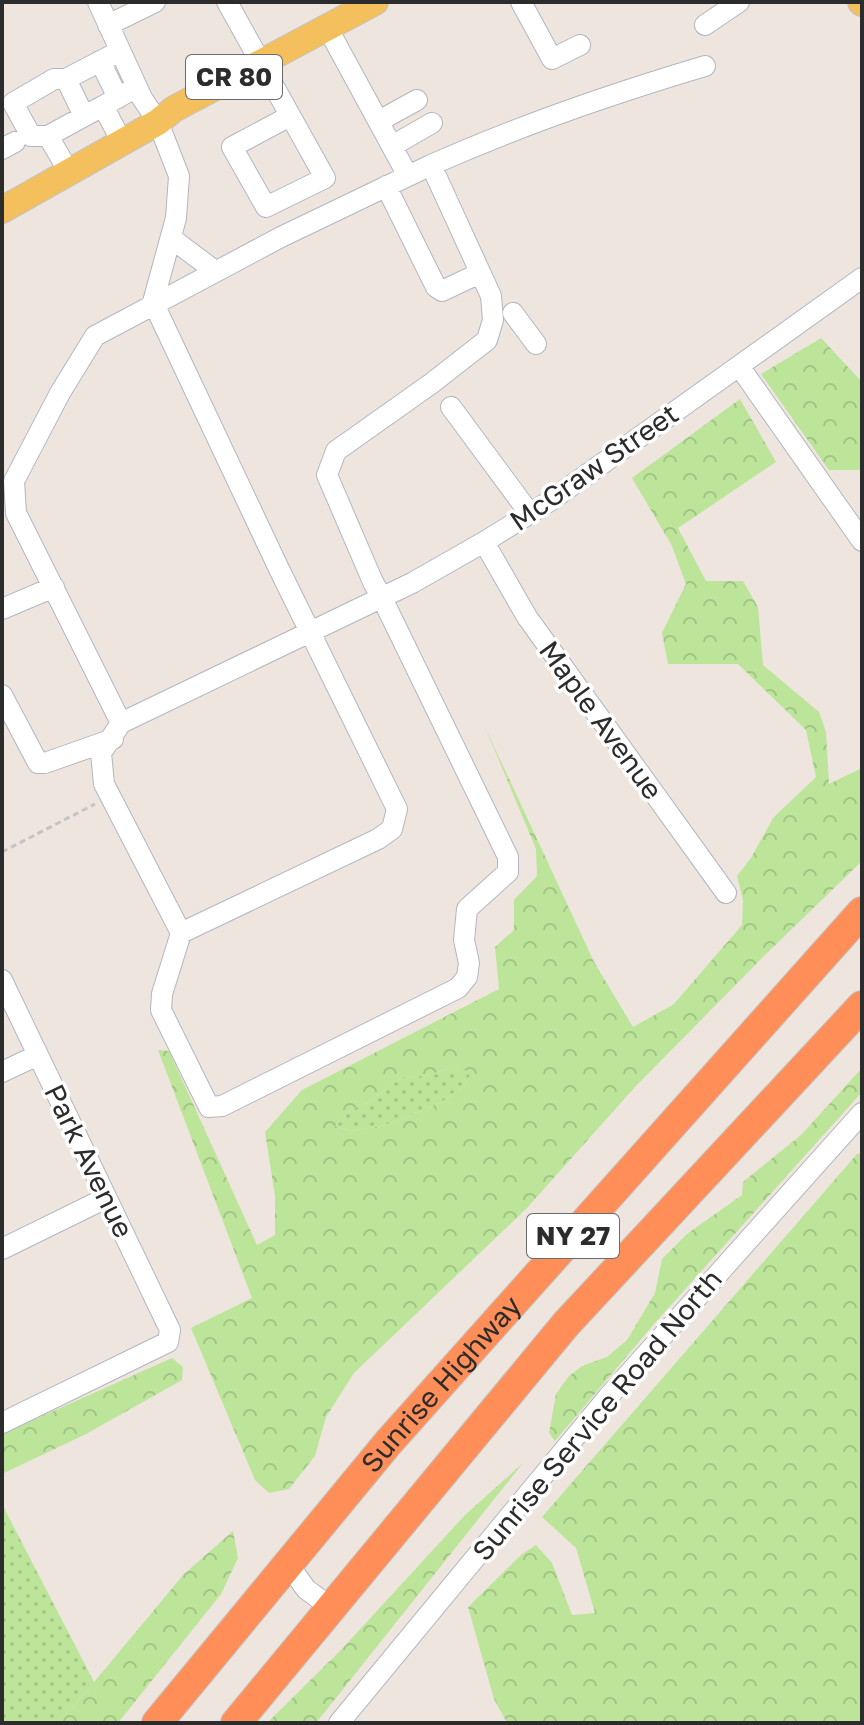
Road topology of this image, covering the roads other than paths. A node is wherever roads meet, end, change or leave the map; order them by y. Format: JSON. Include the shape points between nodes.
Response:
{"nodes":[{"id":1,"x":98,"y":2,"type":"edge"},
{"id":2,"x":155,"y":2,"type":"edge"},
{"id":3,"x":227,"y":2,"type":"edge"},
{"id":4,"x":375,"y":2,"type":"edge"},
{"id":5,"x":521,"y":2,"type":"edge"},
{"id":6,"x":739,"y":2,"type":"edge"},
{"id":7,"x":108,"y":25,"type":"junction"},
{"id":8,"x":705,"y":25,"type":"dead end"},
{"id":9,"x":327,"y":27,"type":"junction"},
{"id":10,"x":580,"y":45,"type":"dead end"},
{"id":11,"x":120,"y":51,"type":"junction"},
{"id":12,"x":100,"y":61,"type":"junction"},
{"id":13,"x":260,"y":63,"type":"junction"},
{"id":14,"x":705,"y":66,"type":"dead end"},
{"id":15,"x":66,"y":79,"type":"junction"},
{"id":16,"x":137,"y":87,"type":"junction"},
{"id":17,"x":417,"y":100,"type":"dead end"},
{"id":18,"x":110,"y":102,"type":"junction"},
{"id":19,"x":84,"y":116,"type":"junction"},
{"id":20,"x":290,"y":116,"type":"junction"},
{"id":21,"x":379,"y":121,"type":"junction"},
{"id":22,"x":158,"y":122,"type":"junction"},
{"id":23,"x":432,"y":123,"type":"dead end"},
{"id":24,"x":48,"y":136,"type":"junction"},
{"id":25,"x":122,"y":142,"type":"junction"},
{"id":26,"x":392,"y":146,"type":"junction"},
{"id":27,"x":431,"y":165,"type":"junction"},
{"id":28,"x":69,"y":172,"type":"junction"},
{"id":29,"x":408,"y":176,"type":"junction"},
{"id":30,"x":386,"y":186,"type":"junction"},
{"id":31,"x":266,"y":207,"type":"junction"},
{"id":32,"x":2,"y":210,"type":"edge"},
{"id":33,"x":281,"y":237,"type":"junction"},
{"id":34,"x":171,"y":238,"type":"junction"},
{"id":35,"x":215,"y":271,"type":"junction"},
{"id":36,"x":480,"y":273,"type":"junction"},
{"id":37,"x":862,"y":278,"type":"edge"},
{"id":38,"x":153,"y":302,"type":"junction"},
{"id":39,"x":513,"y":313,"type":"dead end"},
{"id":40,"x":536,"y":344,"type":"dead end"},
{"id":41,"x":739,"y":366,"type":"junction"},
{"id":42,"x":451,"y":407,"type":"dead end"},
{"id":43,"x":530,"y":514,"type":"junction"},
{"id":44,"x":862,"y":541,"type":"edge"},
{"id":45,"x":484,"y":542,"type":"junction"},
{"id":46,"x":54,"y":587,"type":"junction"},
{"id":47,"x":382,"y":598,"type":"junction"},
{"id":48,"x":2,"y":609,"type":"edge"},
{"id":49,"x":311,"y":631,"type":"junction"},
{"id":50,"x":2,"y":695,"type":"edge"},
{"id":51,"x":117,"y":731,"type":"junction"},
{"id":52,"x":726,"y":893,"type":"dead end"},
{"id":53,"x":862,"y":912,"type":"edge"},
{"id":54,"x":181,"y":933,"type":"junction"},
{"id":55,"x":2,"y":980,"type":"edge"},
{"id":56,"x":862,"y":1006,"type":"edge"},
{"id":57,"x":38,"y":1055,"type":"junction"},
{"id":58,"x":2,"y":1072,"type":"edge"},
{"id":59,"x":862,"y":1113,"type":"edge"},
{"id":60,"x":106,"y":1198,"type":"junction"},
{"id":61,"x":2,"y":1249,"type":"edge"},
{"id":62,"x":2,"y":1423,"type":"edge"},
{"id":63,"x":288,"y":1564,"type":"junction"},
{"id":64,"x":330,"y":1607,"type":"junction"},
{"id":65,"x":351,"y":1718,"type":"edge"},
{"id":66,"x":157,"y":1723,"type":"edge"},
{"id":67,"x":236,"y":1723,"type":"edge"}],
"edges":[{"from":1,"to":7,"type":"street"},
{"from":2,"to":7,"type":"street"},
{"from":3,"to":13,"type":"street"},
{"from":4,"to":9,"type":"main road","number":"CR 80"},
{"from":5,"to":10,"type":"street","via":[[552,59]]},
{"from":6,"to":8,"type":"street"},
{"from":7,"to":11,"type":"street"},
{"from":9,"to":13,"type":"main road","number":"CR 80"},
{"from":9,"to":21,"type":"street"},
{"from":11,"to":12,"type":"street"},
{"from":11,"to":16,"type":"street"},
{"from":12,"to":15,"type":"street"},
{"from":12,"to":18,"type":"street"},
{"from":13,"to":20,"type":"street"},
{"from":13,"to":22,"type":"main road","number":"CR 80"},
{"from":14,"to":27,"type":"street","via":[[512,129]]},
{"from":15,"to":19,"type":"street"},
{"from":15,"to":24,"type":"street","via":[[54,79],[13,103],[31,136]]},
{"from":16,"to":18,"type":"street"},
{"from":16,"to":22,"type":"street"},
{"from":17,"to":21,"type":"street"},
{"from":18,"to":19,"type":"street"},
{"from":18,"to":25,"type":"street"},
{"from":19,"to":24,"type":"street"},
{"from":20,"to":31,"type":"street","via":[[232,147]]},
{"from":20,"to":31,"type":"street","via":[[325,178]]},
{"from":21,"to":26,"type":"street"},
{"from":22,"to":25,"type":"main road","number":"CR 80"},
{"from":22,"to":34,"type":"street","via":[[179,176]]},
{"from":23,"to":26,"type":"street"},
{"from":24,"to":28,"type":"street"},
{"from":25,"to":28,"type":"main road","number":"CR 80"},
{"from":26,"to":29,"type":"street"},
{"from":27,"to":29,"type":"street"},
{"from":27,"to":36,"type":"street"},
{"from":28,"to":32,"type":"main road","number":"CR 80"},
{"from":29,"to":30,"type":"street"},
{"from":30,"to":33,"type":"street"},
{"from":30,"to":36,"type":"street","via":[[436,287],[442,291]]},
{"from":31,"to":33,"type":"street"},
{"from":33,"to":35,"type":"street"},
{"from":34,"to":35,"type":"street"},
{"from":34,"to":38,"type":"street"},
{"from":35,"to":38,"type":"street"},
{"from":36,"to":47,"type":"street","via":[[491,296],[493,320],[487,340],[336,451],[327,475]]},
{"from":37,"to":41,"type":"street","name":"McGraw Street"},
{"from":38,"to":46,"type":"street","via":[[95,336],[14,481],[16,513]]},
{"from":38,"to":49,"type":"street"},
{"from":39,"to":40,"type":"street"},
{"from":41,"to":43,"type":"street","name":"McGraw Street"},
{"from":41,"to":44,"type":"street"},
{"from":42,"to":43,"type":"street"},
{"from":43,"to":45,"type":"street","name":"McGraw Street"},
{"from":45,"to":47,"type":"street","name":"McGraw Street"},
{"from":45,"to":52,"type":"street","name":"Maple Avenue","via":[[527,617]]},
{"from":46,"to":48,"type":"street"},
{"from":46,"to":51,"type":"street"},
{"from":47,"to":49,"type":"street","name":"McGraw Street"},
{"from":47,"to":54,"type":"street","via":[[508,857],[508,872],[467,909],[467,977],[458,988],[222,1106],[209,1107],[161,1010]]},
{"from":49,"to":51,"type":"street","name":"McGraw Street"},
{"from":49,"to":54,"type":"street","via":[[396,803],[395,823],[378,839]]},
{"from":50,"to":51,"type":"street","name":"McGraw Street","via":[[38,763]]},
{"from":51,"to":54,"type":"street","via":[[101,753],[104,784]]},
{"from":53,"to":63,"type":"highway","name":"Sunrise Highway","number":"NY 27","via":[[388,1443]]},
{"from":55,"to":57,"type":"street","name":"Park Avenue"},
{"from":56,"to":64,"type":"highway","name":"Sunrise Highway","number":"NY 27","via":[[566,1324]]},
{"from":57,"to":58,"type":"street"},
{"from":57,"to":60,"type":"street","name":"Park Avenue"},
{"from":59,"to":65,"type":"street","name":"Sunrise Service Road North","via":[[608,1397]]},
{"from":60,"to":61,"type":"street"},
{"from":60,"to":62,"type":"street","name":"Park Avenue","via":[[164,1313],[168,1342]]},
{"from":63,"to":64,"type":"street","via":[[306,1589]]},
{"from":63,"to":66,"type":"highway","name":"Sunrise Highway","number":"NY 27"},
{"from":64,"to":67,"type":"highway","name":"Sunrise Highway","number":"NY 27"}]}
